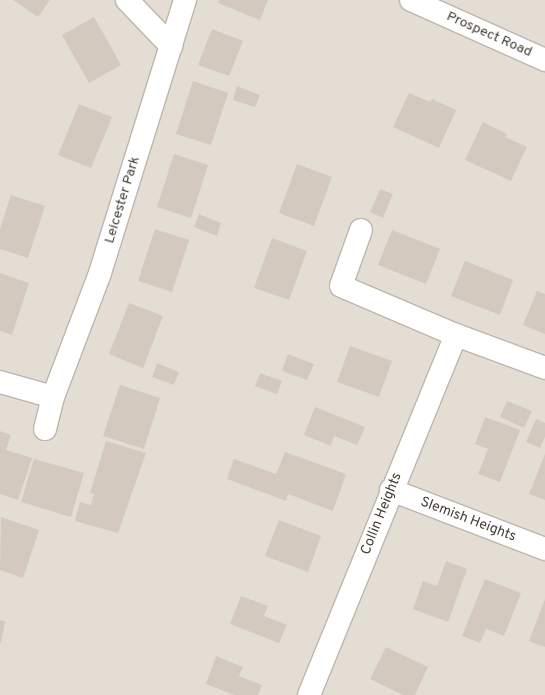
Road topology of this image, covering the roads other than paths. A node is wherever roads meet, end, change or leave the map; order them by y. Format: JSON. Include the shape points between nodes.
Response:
{"nodes":[{"id":1,"x":127,"y":0,"type":"edge"},
{"id":2,"x":185,"y":0,"type":"edge"},
{"id":3,"x":411,"y":0,"type":"edge"},
{"id":4,"x":171,"y":46,"type":"junction"},
{"id":5,"x":545,"y":60,"type":"edge"},
{"id":6,"x":361,"y":230,"type":"dead end"},
{"id":7,"x":456,"y":334,"type":"junction"},
{"id":8,"x":545,"y":368,"type":"edge"},
{"id":9,"x":0,"y":382,"type":"edge"},
{"id":10,"x":53,"y":397,"type":"junction"},
{"id":11,"x":45,"y":429,"type":"dead end"},
{"id":12,"x":391,"y":490,"type":"junction"},
{"id":13,"x":545,"y":549,"type":"edge"},
{"id":14,"x":309,"y":695,"type":"edge"}],
"edges":[{"from":1,"to":4,"type":"street"},
{"from":2,"to":4,"type":"street","name":"Leicester Park"},
{"from":3,"to":5,"type":"street","name":"Prospect Road"},
{"from":4,"to":10,"type":"street","name":"Leicester Park","via":[[100,274]]},
{"from":6,"to":7,"type":"street","via":[[340,286]]},
{"from":7,"to":8,"type":"street"},
{"from":7,"to":12,"type":"street","name":"Collin Heights"},
{"from":9,"to":10,"type":"street"},
{"from":10,"to":11,"type":"street","name":"Leicester Park"},
{"from":12,"to":13,"type":"street","name":"Slemish Heights"},
{"from":12,"to":14,"type":"street","name":"Collin Heights"}]}
